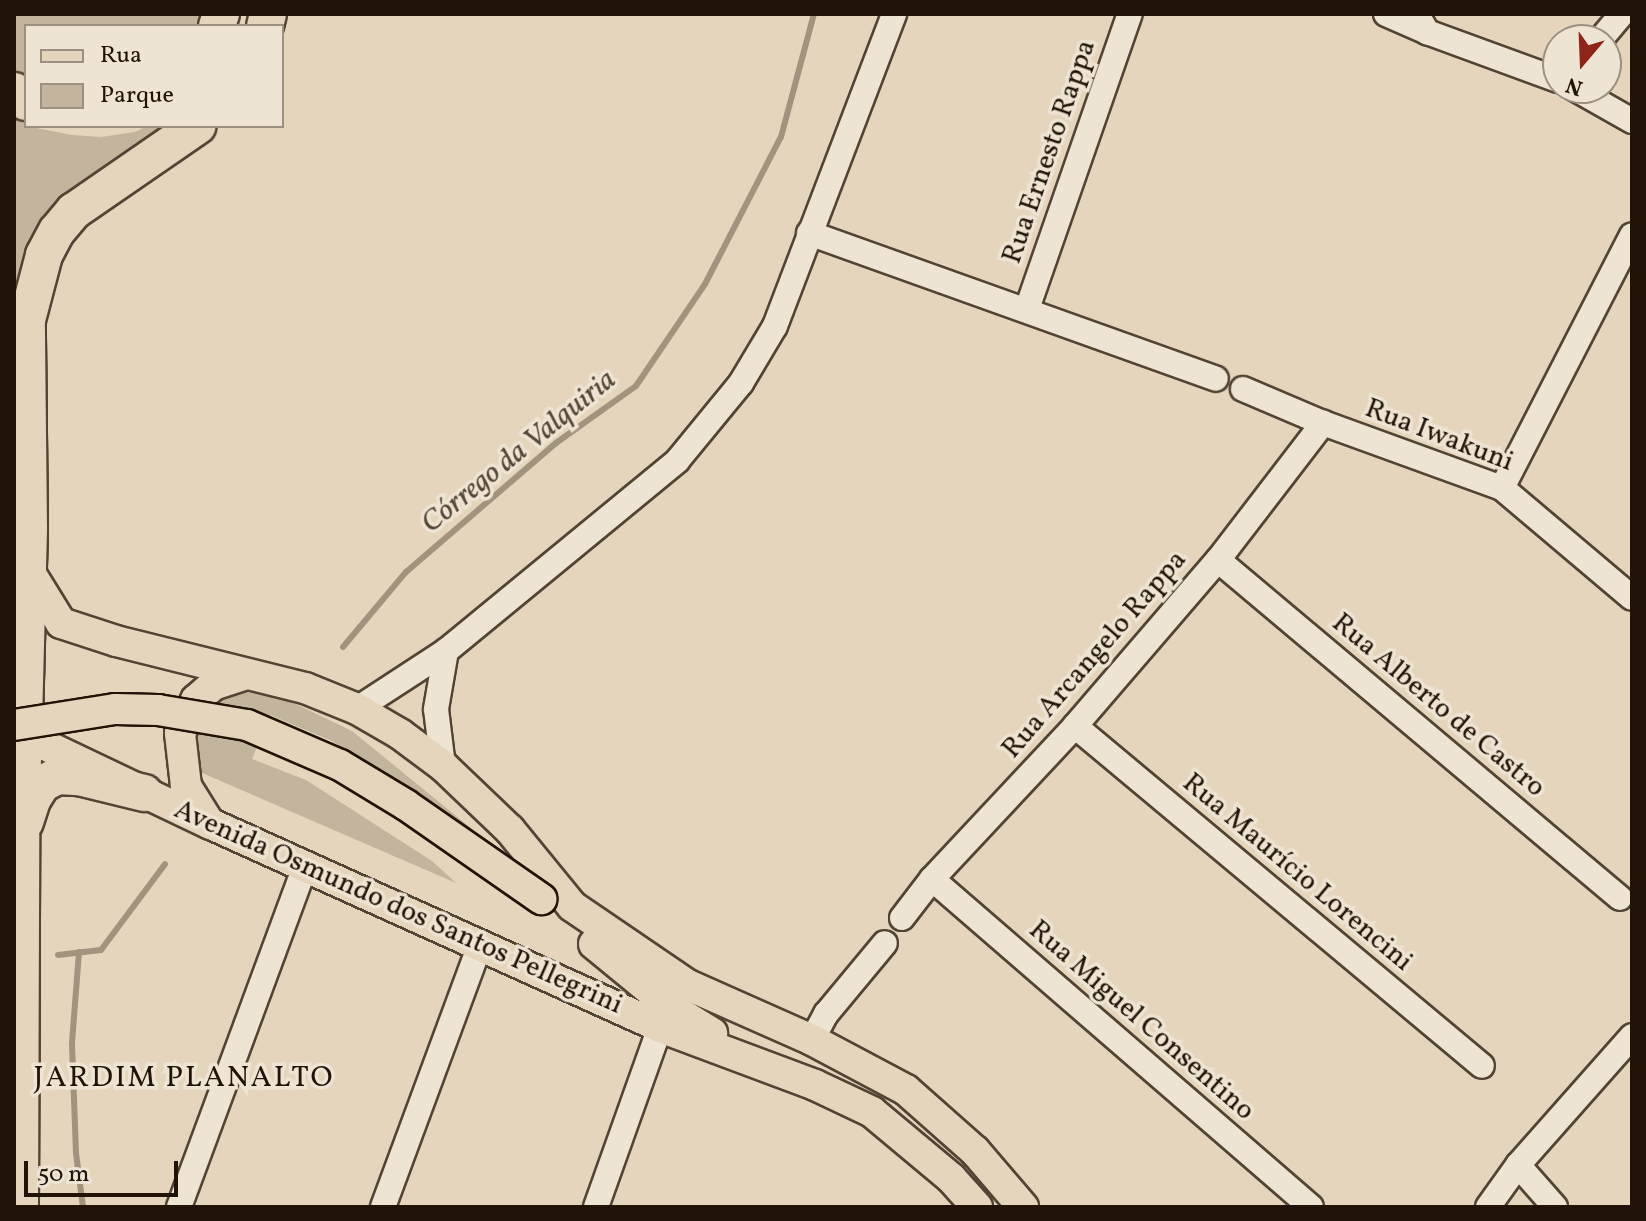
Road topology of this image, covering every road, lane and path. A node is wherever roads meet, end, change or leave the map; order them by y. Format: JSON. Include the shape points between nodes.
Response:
{"nodes":[{"id":1,"x":894,"y":14,"type":"edge"},
{"id":2,"x":1130,"y":14,"type":"edge"},
{"id":3,"x":1386,"y":14,"type":"edge"},
{"id":4,"x":1422,"y":23,"type":"edge"},
{"id":5,"x":1542,"y":73,"type":"edge"},
{"id":6,"x":1602,"y":104,"type":"edge"},
{"id":7,"x":1632,"y":121,"type":"edge"},
{"id":8,"x":194,"y":128,"type":"edge"},
{"id":9,"x":809,"y":233,"type":"junction"},
{"id":10,"x":1632,"y":235,"type":"edge"},
{"id":11,"x":1027,"y":309,"type":"junction"},
{"id":12,"x":1216,"y":379,"type":"dead end"},
{"id":13,"x":1243,"y":389,"type":"dead end"},
{"id":14,"x":1323,"y":423,"type":"junction"},
{"id":15,"x":1502,"y":488,"type":"junction"},
{"id":16,"x":1218,"y":560,"type":"junction"},
{"id":17,"x":29,"y":571,"type":"junction"},
{"id":18,"x":1632,"y":598,"type":"edge"},
{"id":19,"x":446,"y":651,"type":"junction"},
{"id":20,"x":244,"y":675,"type":"junction"},
{"id":21,"x":357,"y":709,"type":"junction"},
{"id":22,"x":1075,"y":726,"type":"junction"},
{"id":23,"x":19,"y":730,"type":"edge"},
{"id":24,"x":443,"y":766,"type":"junction"},
{"id":25,"x":144,"y":793,"type":"junction"},
{"id":26,"x":211,"y":824,"type":"junction"},
{"id":27,"x":21,"y":835,"type":"junction"},
{"id":28,"x":305,"y":867,"type":"junction"},
{"id":29,"x":932,"y":879,"type":"junction"},
{"id":30,"x":1620,"y":898,"type":"dead end"},
{"id":31,"x":541,"y":899,"type":"junction"},
{"id":32,"x":902,"y":918,"type":"dead end"},
{"id":33,"x":621,"y":943,"type":"junction"},
{"id":34,"x":885,"y":943,"type":"dead end"},
{"id":35,"x":480,"y":945,"type":"junction"},
{"id":36,"x":660,"y":1027,"type":"junction"},
{"id":37,"x":1632,"y":1036,"type":"edge"},
{"id":38,"x":812,"y":1040,"type":"junction"},
{"id":39,"x":1482,"y":1066,"type":"dead end"},
{"id":40,"x":776,"y":1071,"type":"junction"},
{"id":41,"x":1518,"y":1165,"type":"junction"},
{"id":42,"x":20,"y":1207,"type":"edge"},
{"id":43,"x":179,"y":1207,"type":"edge"},
{"id":44,"x":383,"y":1207,"type":"edge"},
{"id":45,"x":596,"y":1207,"type":"edge"},
{"id":46,"x":977,"y":1207,"type":"edge"},
{"id":47,"x":1023,"y":1207,"type":"edge"},
{"id":48,"x":1311,"y":1207,"type":"edge"},
{"id":49,"x":1488,"y":1207,"type":"edge"},
{"id":50,"x":1555,"y":1207,"type":"edge"}],
"edges":[{"from":1,"to":9,"type":"street"},
{"from":2,"to":11,"type":"street","name":"Rua Ernesto Rappa"},
{"from":3,"to":4,"type":"street"},
{"from":4,"to":5,"type":"street"},
{"from":6,"to":7,"type":"street"},
{"from":8,"to":17,"type":"highway","via":[[74,211],[44,255],[27,320]]},
{"from":9,"to":11,"type":"street"},
{"from":9,"to":19,"type":"street","via":[[775,326],[741,383],[677,461]]},
{"from":10,"to":15,"type":"street"},
{"from":11,"to":12,"type":"street"},
{"from":13,"to":14,"type":"street","name":"Rua Iwakuni"},
{"from":14,"to":15,"type":"street","name":"Rua Iwakuni"},
{"from":14,"to":16,"type":"street","name":"Rua Arcangelo Rappa"},
{"from":15,"to":18,"type":"street","name":"Rua Iwakuni"},
{"from":16,"to":22,"type":"street","name":"Rua Arcangelo Rappa"},
{"from":16,"to":30,"type":"street","name":"Rua Alberto de Castro"},
{"from":17,"to":20,"type":"main road","name":"Avenida Osmundo dos Santos Pellegrini","via":[[61,623]]},
{"from":17,"to":23,"type":"highway"},
{"from":19,"to":21,"type":"street"},
{"from":19,"to":24,"type":"street","via":[[436,709]]},
{"from":20,"to":21,"type":"main road","name":"Avenida Osmundo dos Santos Pellegrini","via":[[305,688]]},
{"from":20,"to":26,"type":"main road","via":[[204,692],[180,733],[186,786]]},
{"from":21,"to":24,"type":"main road","name":"Avenida Osmundo dos Santos Pellegrini"},
{"from":22,"to":29,"type":"street","name":"Rua Arcangelo Rappa"},
{"from":22,"to":39,"type":"street","name":"Rua Maurício Lorencini"},
{"from":23,"to":25,"type":"main road","name":"Avenida Osmundo dos Santos Pellegrini"},
{"from":23,"to":27,"type":"highway"},
{"from":23,"to":31,"type":"main road","bridge":true,"via":[[115,709],[158,710],[247,725],[340,765]]},
{"from":24,"to":33,"type":"main road","name":"Avenida Osmundo dos Santos Pellegrini","via":[[510,830],[572,906]]},
{"from":25,"to":26,"type":"main road","name":"Avenida Osmundo dos Santos Pellegrini"},
{"from":25,"to":27,"type":"highway","via":[[57,776],[42,784],[32,800]]},
{"from":26,"to":28,"type":"main road","name":"Avenida Osmundo dos Santos Pellegrini"},
{"from":27,"to":42,"type":"highway"},
{"from":28,"to":35,"type":"main road","name":"Avenida Osmundo dos Santos Pellegrini"},
{"from":28,"to":43,"type":"street"},
{"from":29,"to":32,"type":"street","name":"Rua Arcangelo Rappa"},
{"from":29,"to":48,"type":"street","name":"Rua Miguel Consentino"},
{"from":31,"to":33,"type":"main road","name":"Avenida Osmundo dos Santos Pellegrini"},
{"from":31,"to":40,"type":"main road","name":"Avenida Osmundo dos Santos Pellegrini","via":[[673,1009]]},
{"from":33,"to":38,"type":"main road","name":"Avenida Osmundo dos Santos Pellegrini","via":[[688,985]]},
{"from":34,"to":38,"type":"street","via":[[826,1014]]},
{"from":35,"to":36,"type":"main road","name":"Avenida Osmundo dos Santos Pellegrini"},
{"from":35,"to":44,"type":"street"},
{"from":36,"to":40,"type":"main road","name":"Avenida Osmundo dos Santos Pellegrini"},
{"from":36,"to":45,"type":"street"},
{"from":37,"to":41,"type":"street"},
{"from":38,"to":47,"type":"main road","name":"Avenida Osmundo dos Santos Pellegrini","via":[[906,1090],[975,1151]]},
{"from":40,"to":46,"type":"main road","name":"Avenida Osmundo dos Santos Pellegrini","via":[[872,1112],[951,1178]]},
{"from":41,"to":49,"type":"street"},
{"from":41,"to":50,"type":"street"}]}
